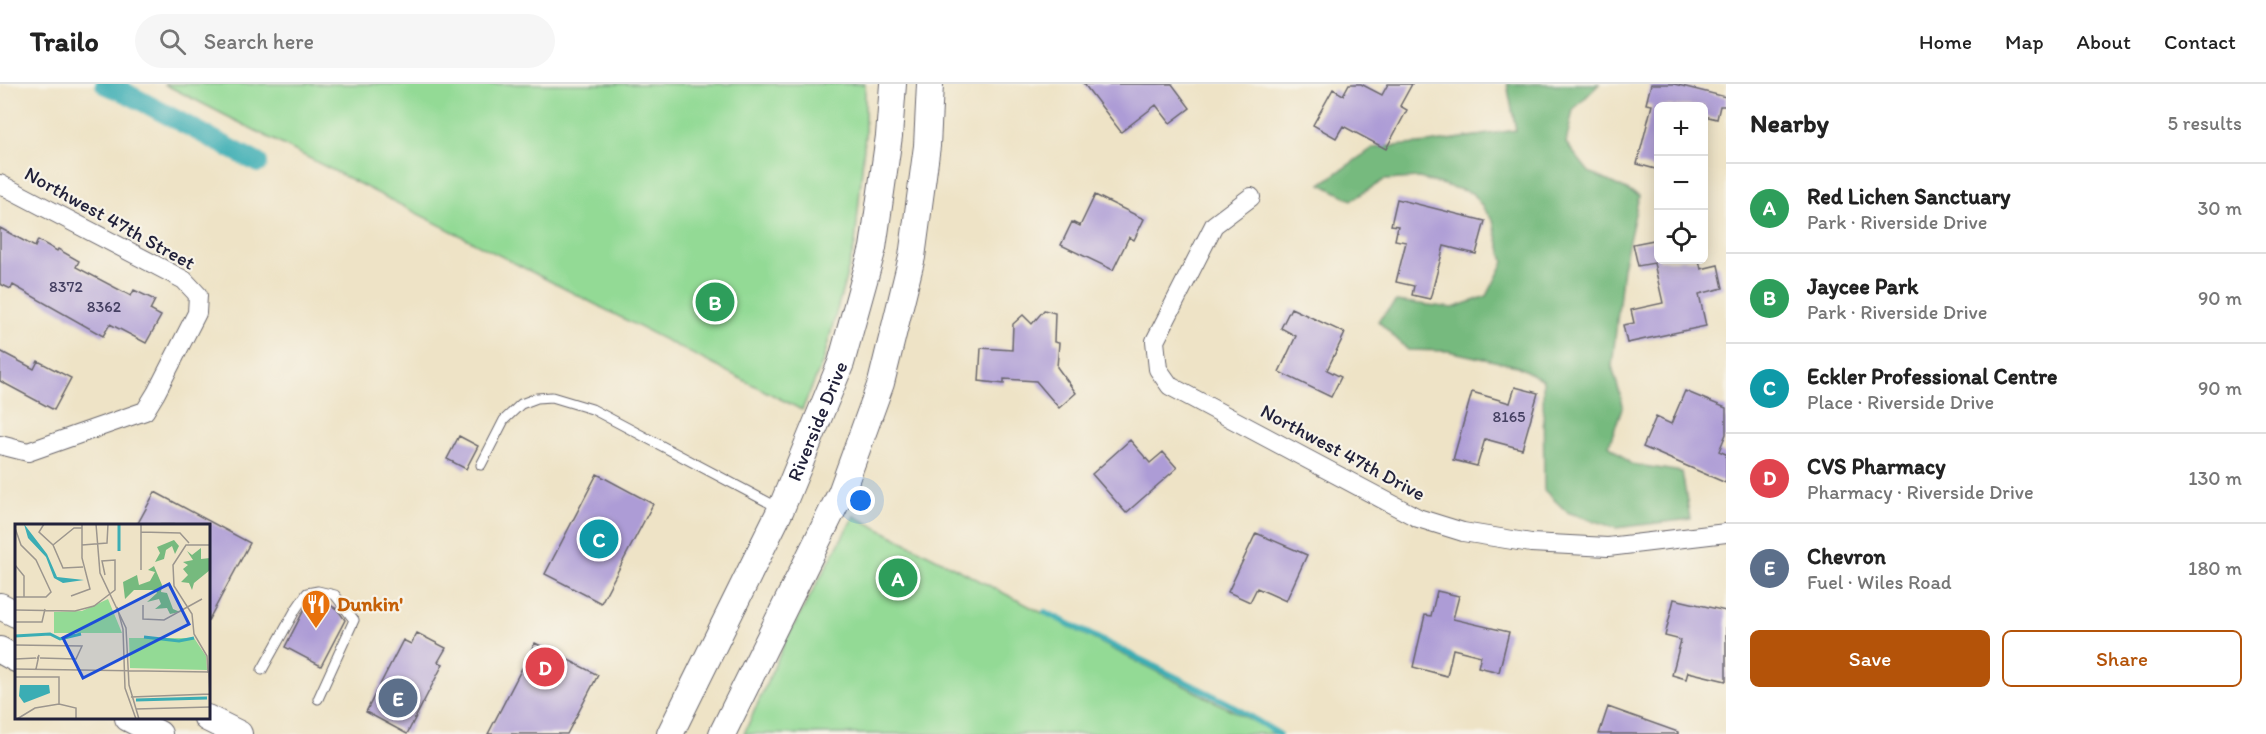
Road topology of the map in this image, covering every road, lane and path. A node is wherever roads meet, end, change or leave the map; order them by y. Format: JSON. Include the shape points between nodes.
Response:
{"nodes":[{"id":1,"x":893,"y":84,"type":"edge"},
{"id":2,"x":930,"y":84,"type":"edge"},
{"id":3,"x":0,"y":184,"type":"edge"},
{"id":4,"x":1251,"y":197,"type":"dead end"},
{"id":5,"x":0,"y":445,"type":"edge"},
{"id":6,"x":481,"y":465,"type":"dead end"},
{"id":7,"x":781,"y":509,"type":"junction"},
{"id":8,"x":1726,"y":532,"type":"edge"},
{"id":9,"x":0,"y":606,"type":"edge"},
{"id":10,"x":15,"y":614,"type":"edge"},
{"id":11,"x":0,"y":650,"type":"edge"},
{"id":12,"x":15,"y":658,"type":"edge"},
{"id":13,"x":262,"y":670,"type":"dead end"},
{"id":14,"x":318,"y":699,"type":"dead end"},
{"id":15,"x":132,"y":719,"type":"edge"},
{"id":16,"x":210,"y":719,"type":"edge"},
{"id":17,"x":159,"y":734,"type":"edge"},
{"id":18,"x":239,"y":734,"type":"edge"},
{"id":19,"x":670,"y":734,"type":"edge"},
{"id":20,"x":722,"y":734,"type":"edge"}],
"edges":[{"from":1,"to":7,"type":"street","name":"Riverside Drive","via":[[873,248],[841,363]]},
{"from":2,"to":20,"type":"street","via":[[927,146],[912,256],[881,383],[841,493]]},
{"from":3,"to":5,"type":"street","name":"Northwest 47th Street","via":[[184,280],[198,295],[197,313],[144,411],[28,452]]},
{"from":4,"to":8,"type":"street","name":"Northwest 47th Drive","via":[[1214,225],[1155,341],[1158,369],[1170,386],[1418,518],[1463,532],[1531,543],[1608,547]]},
{"from":6,"to":7,"type":"lane","via":[[504,420],[520,404],[552,397],[592,409]]},
{"from":7,"to":19,"type":"street","name":"Riverside Drive"},
{"from":9,"to":10,"type":"street"},
{"from":11,"to":12,"type":"street"},
{"from":13,"to":14,"type":"lane","via":[[307,593],[335,595],[354,620]]},
{"from":15,"to":17,"type":"street"},
{"from":16,"to":18,"type":"street"}]}
